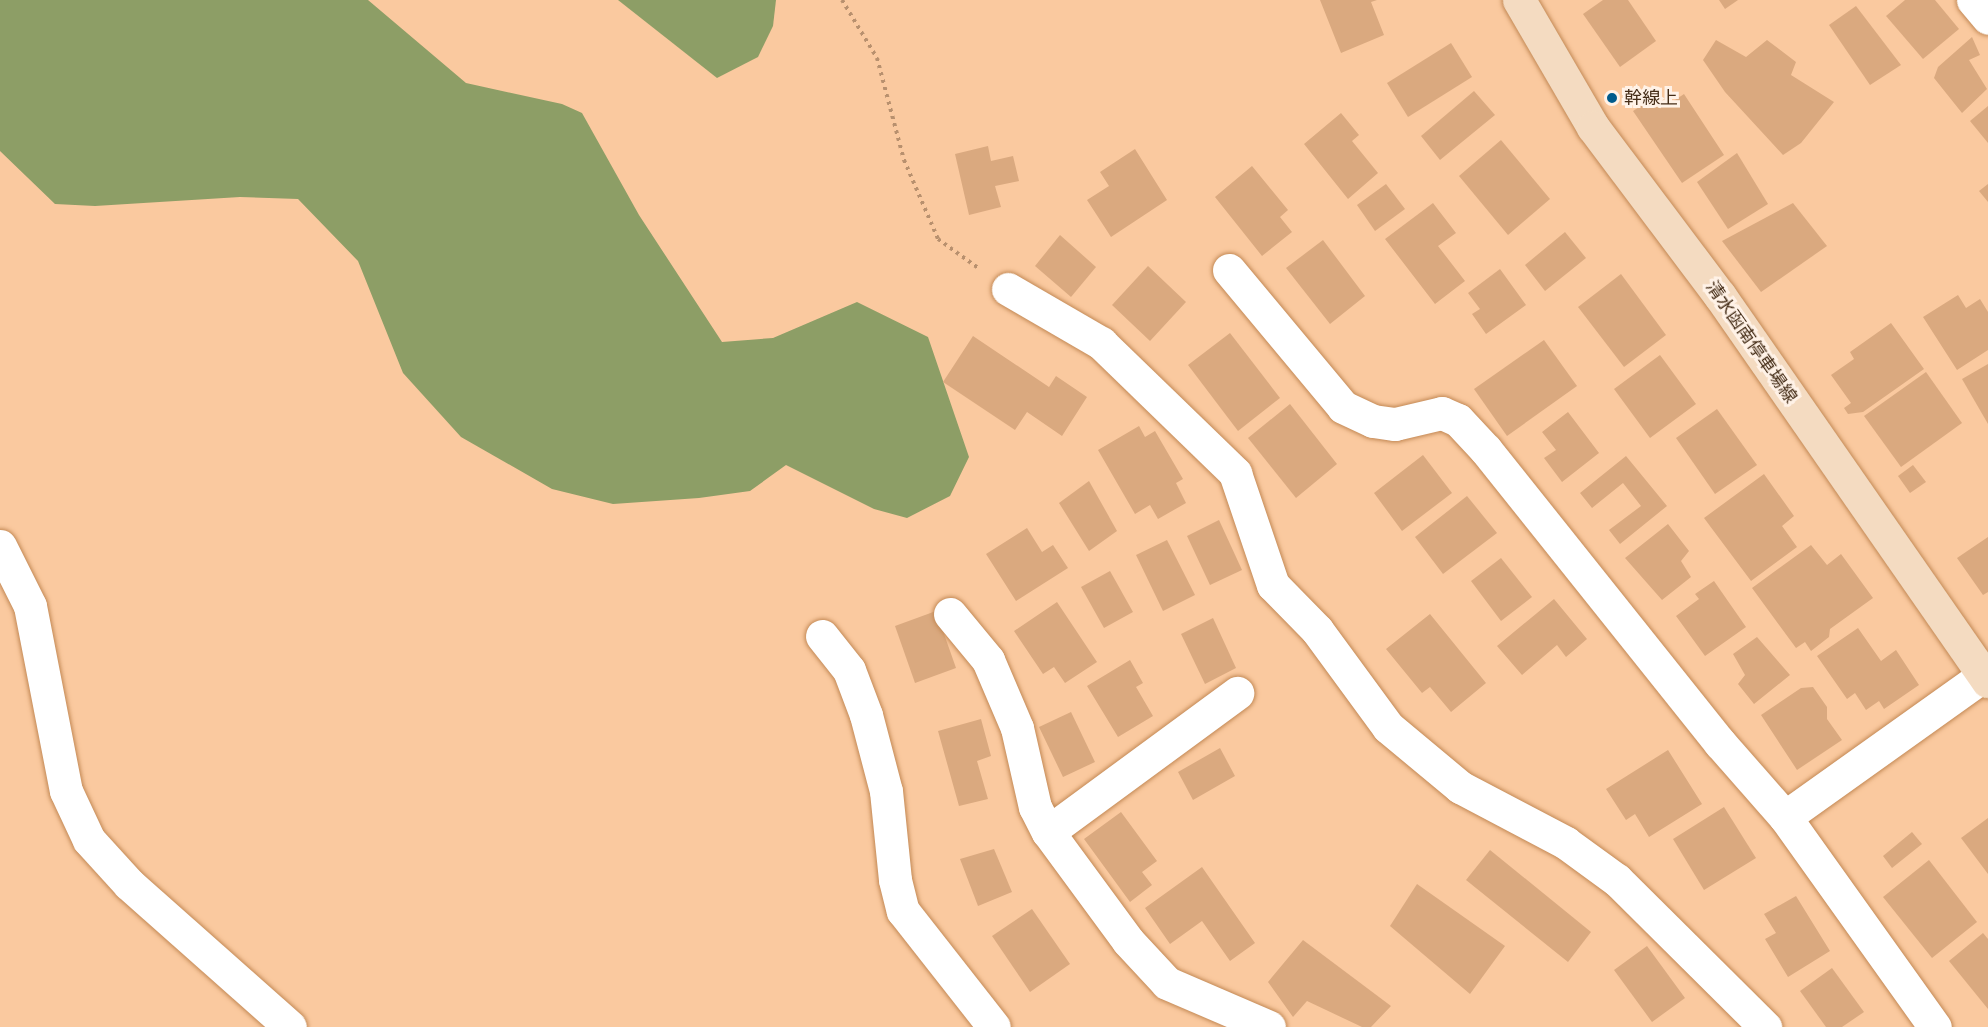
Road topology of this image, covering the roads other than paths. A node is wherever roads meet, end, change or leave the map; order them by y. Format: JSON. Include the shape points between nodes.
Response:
{"nodes":[{"id":1,"x":1519,"y":0,"type":"edge"},
{"id":2,"x":1973,"y":0,"type":"edge"},
{"id":3,"x":1988,"y":18,"type":"edge"},
{"id":4,"x":1229,"y":270,"type":"dead end"},
{"id":5,"x":1008,"y":289,"type":"road end"},
{"id":6,"x":0,"y":546,"type":"edge"},
{"id":7,"x":950,"y":614,"type":"dead end"},
{"id":8,"x":822,"y":636,"type":"dead end"},
{"id":9,"x":1986,"y":678,"type":"edge"},
{"id":10,"x":1237,"y":693,"type":"dead end"},
{"id":11,"x":1785,"y":817,"type":"junction"},
{"id":12,"x":1048,"y":832,"type":"junction"},
{"id":13,"x":290,"y":1027,"type":"edge"},
{"id":14,"x":994,"y":1027,"type":"edge"},
{"id":15,"x":1269,"y":1027,"type":"edge"},
{"id":16,"x":1765,"y":1027,"type":"edge"},
{"id":17,"x":1935,"y":1027,"type":"edge"}],
"edges":[{"from":1,"to":9,"type":"main road","name":"清水函南停車場線","via":[[1593,128],[1720,296]]},
{"from":2,"to":3,"type":"street"},
{"from":4,"to":11,"type":"street","via":[[1343,407],[1395,424],[1442,413],[1458,420]]},
{"from":5,"to":16,"type":"street","via":[[1101,343],[1235,473],[1273,585],[1317,630],[1388,727],[1460,787],[1566,843],[1617,880]]},
{"from":6,"to":13,"type":"street","via":[[30,606],[66,791],[89,840],[129,884]]},
{"from":7,"to":12,"type":"street","via":[[988,660],[1017,728],[1035,807]]},
{"from":8,"to":14,"type":"street","via":[[849,670],[866,714],[886,791],[895,880],[903,911]]},
{"from":9,"to":11,"type":"street"},
{"from":10,"to":12,"type":"street"},
{"from":11,"to":17,"type":"street"},
{"from":12,"to":15,"type":"street","via":[[1128,941],[1167,983]]}]}
